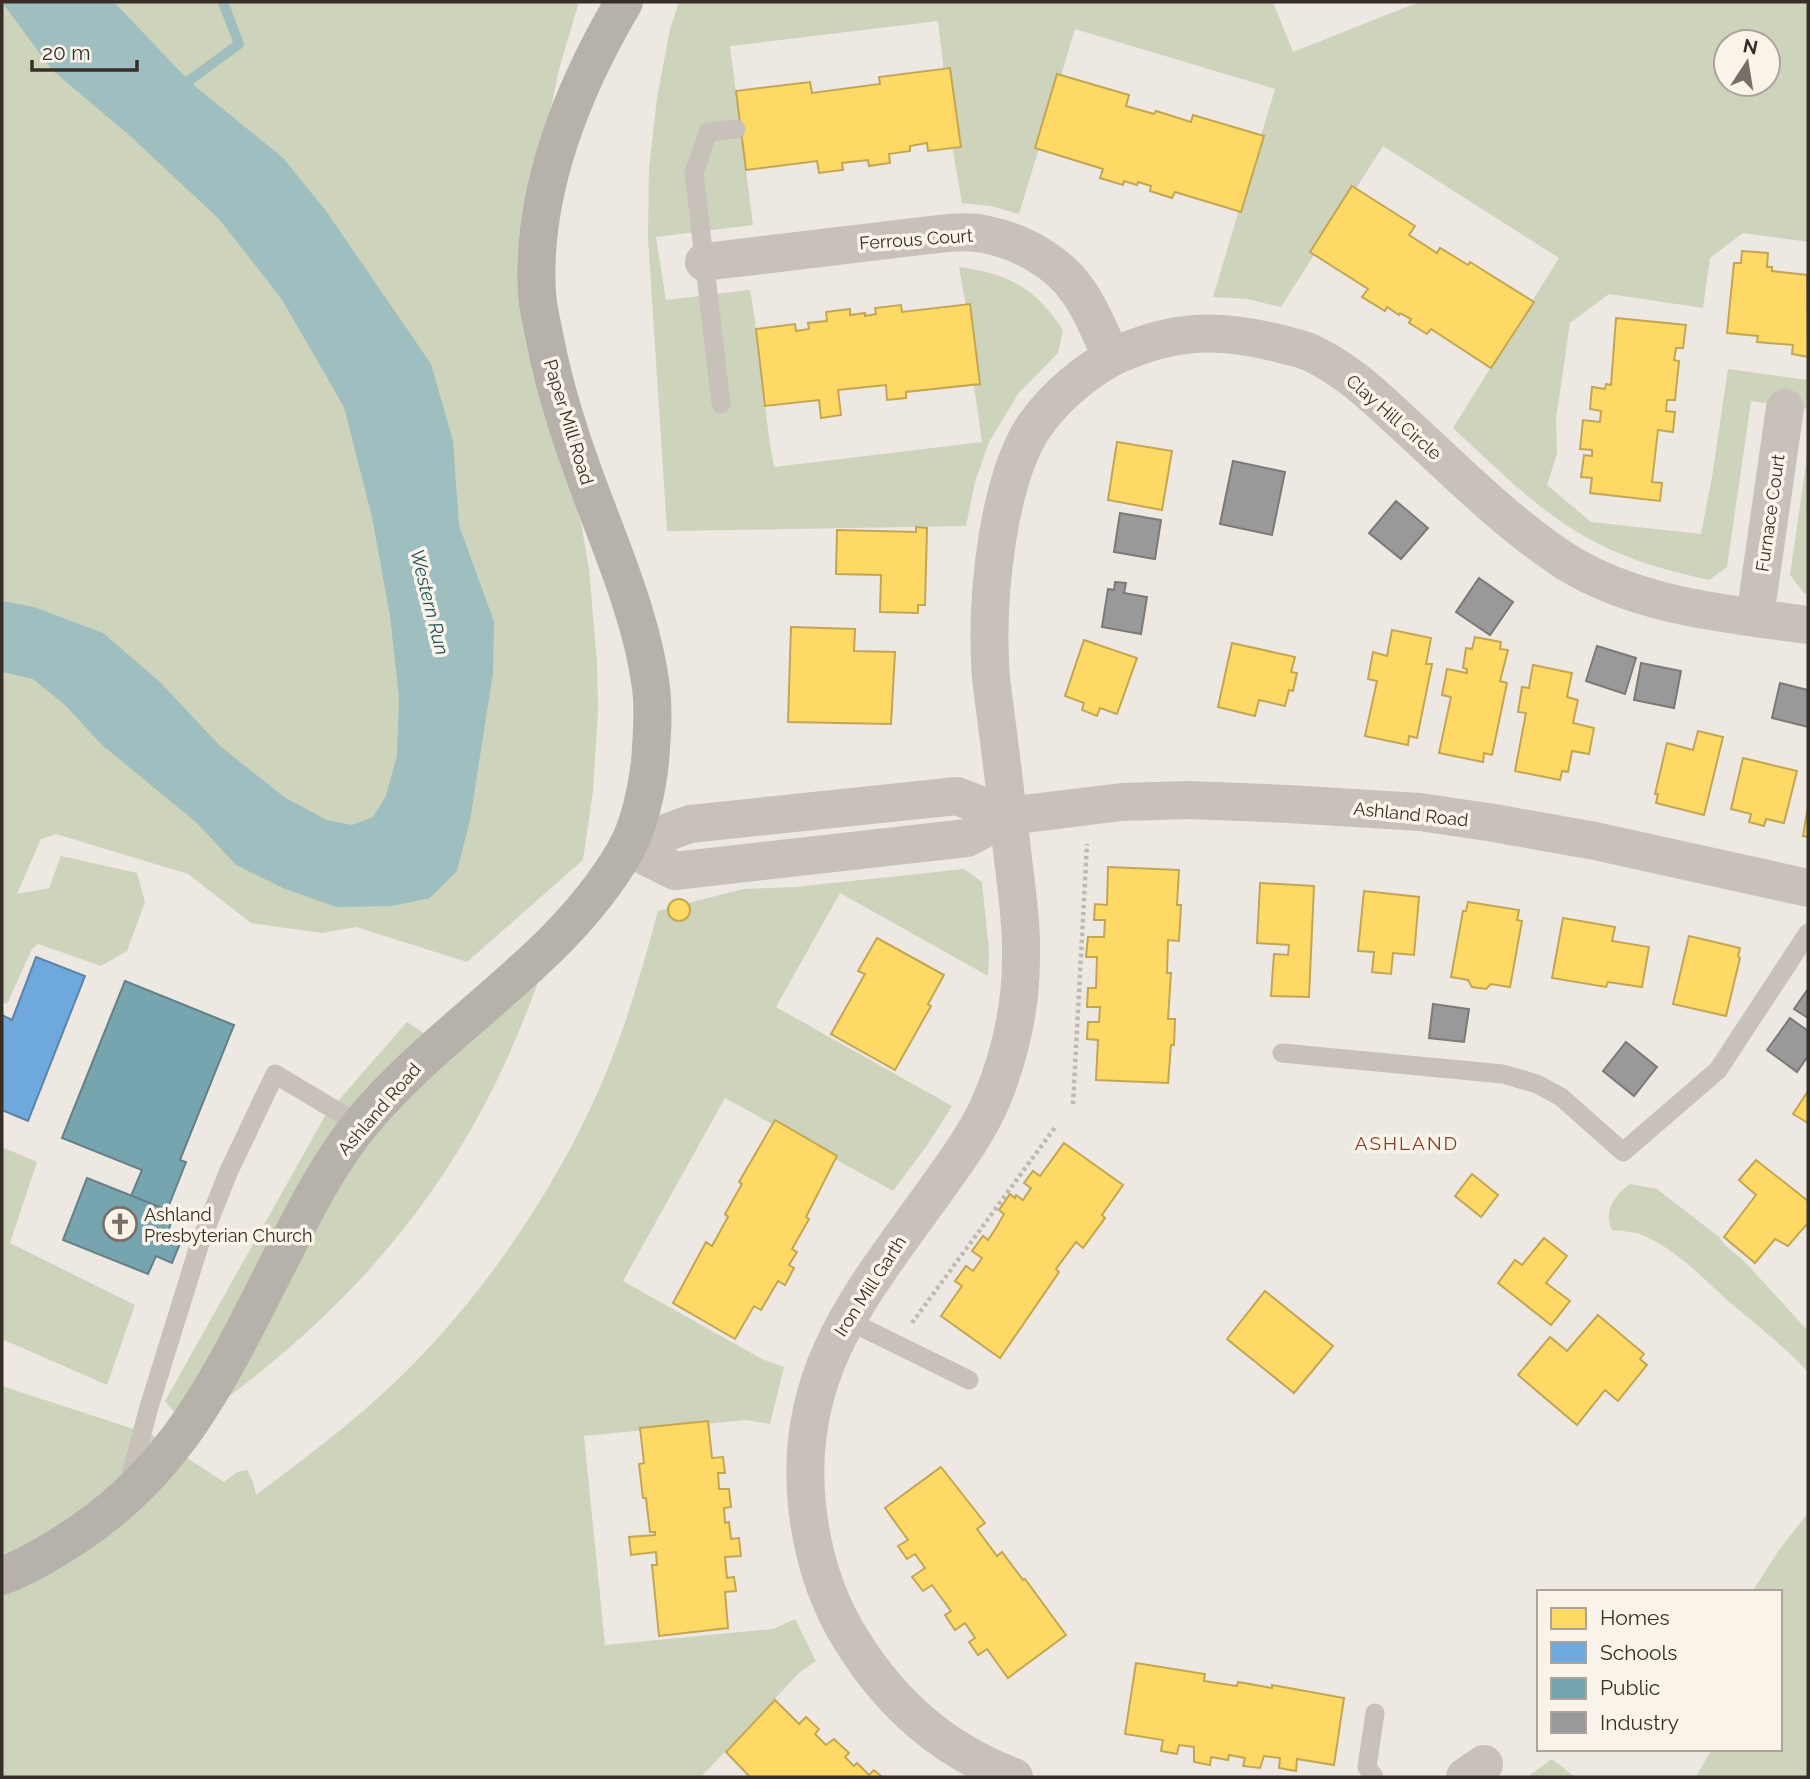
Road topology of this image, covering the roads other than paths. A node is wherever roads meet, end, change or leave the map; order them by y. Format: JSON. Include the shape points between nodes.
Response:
{"nodes":[{"id":1,"x":624,"y":2,"type":"edge"},
{"id":2,"x":736,"y":129,"type":"dead end"},
{"id":3,"x":704,"y":262,"type":"junction"},
{"id":4,"x":1112,"y":358,"type":"junction"},
{"id":5,"x":721,"y":404,"type":"dead end"},
{"id":6,"x":1785,"y":408,"type":"dead end"},
{"id":7,"x":1755,"y":617,"type":"junction"},
{"id":8,"x":1808,"y":625,"type":"edge"},
{"id":9,"x":1008,"y":816,"type":"junction"},
{"id":10,"x":627,"y":847,"type":"junction"},
{"id":11,"x":1808,"y":888,"type":"edge"},
{"id":12,"x":1808,"y":933,"type":"edge"},
{"id":13,"x":1282,"y":1053,"type":"dead end"},
{"id":14,"x":360,"y":1125,"type":"junction"},
{"id":15,"x":845,"y":1320,"type":"junction"},
{"id":16,"x":969,"y":1380,"type":"dead end"},
{"id":17,"x":125,"y":1498,"type":"junction"},
{"id":18,"x":2,"y":1576,"type":"edge"},
{"id":19,"x":1375,"y":1713,"type":"dead end"},
{"id":20,"x":1014,"y":1777,"type":"edge"},
{"id":21,"x":1374,"y":1777,"type":"edge"}],
"edges":[{"from":1,"to":10,"type":"main road","name":"Paper Mill Road","via":[[564,126],[544,197],[537,298],[575,452],[625,583],[651,690],[649,770]]},
{"from":2,"to":3,"type":"lane","via":[[708,132],[694,173]]},
{"from":3,"to":4,"type":"street","name":"Ferrous Court","via":[[929,234],[988,234],[1051,263],[1077,290]]},
{"from":3,"to":5,"type":"lane"},
{"from":4,"to":7,"type":"street","name":"Clay Hill Circle","via":[[1164,338],[1218,331],[1311,352],[1357,380],[1518,527],[1569,564],[1613,586],[1658,600]]},
{"from":4,"to":9,"type":"street","name":"Clay Hill Circle","via":[[1068,387],[1034,426],[1014,470],[999,529],[990,597],[990,663]]},
{"from":6,"to":7,"type":"street","name":"Furnace Court"},
{"from":7,"to":8,"type":"street","name":"Clay Hill Circle"},
{"from":9,"to":10,"type":"street","name":"Ashland Road","via":[[957,796],[690,824]]},
{"from":9,"to":11,"type":"street","name":"Ashland Road","via":[[1122,802],[1189,800],[1420,812],[1595,841]]},
{"from":9,"to":15,"type":"street","name":"Iron Mill Garth","via":[[1021,960],[1007,1055],[991,1102],[962,1154]]},
{"from":10,"to":14,"type":"main road","name":"Ashland Road","via":[[579,914],[415,1067]]},
{"from":12,"to":13,"type":"lane","via":[[1718,1070],[1623,1152],[1561,1097],[1503,1074]]},
{"from":14,"to":17,"type":"main road","name":"Ashland Road","via":[[306,1209],[204,1403],[177,1443]]},
{"from":14,"to":17,"type":"lane","via":[[275,1074],[199,1246]]},
{"from":15,"to":16,"type":"lane"},
{"from":15,"to":20,"type":"street","name":"Iron Mill Garth","via":[[820,1375],[807,1431],[809,1525],[823,1583],[870,1670],[900,1706],[946,1742]]},
{"from":17,"to":18,"type":"main road","name":"Ashland Road","via":[[60,1547]]},
{"from":19,"to":21,"type":"lane","via":[[1367,1767]]}]}
